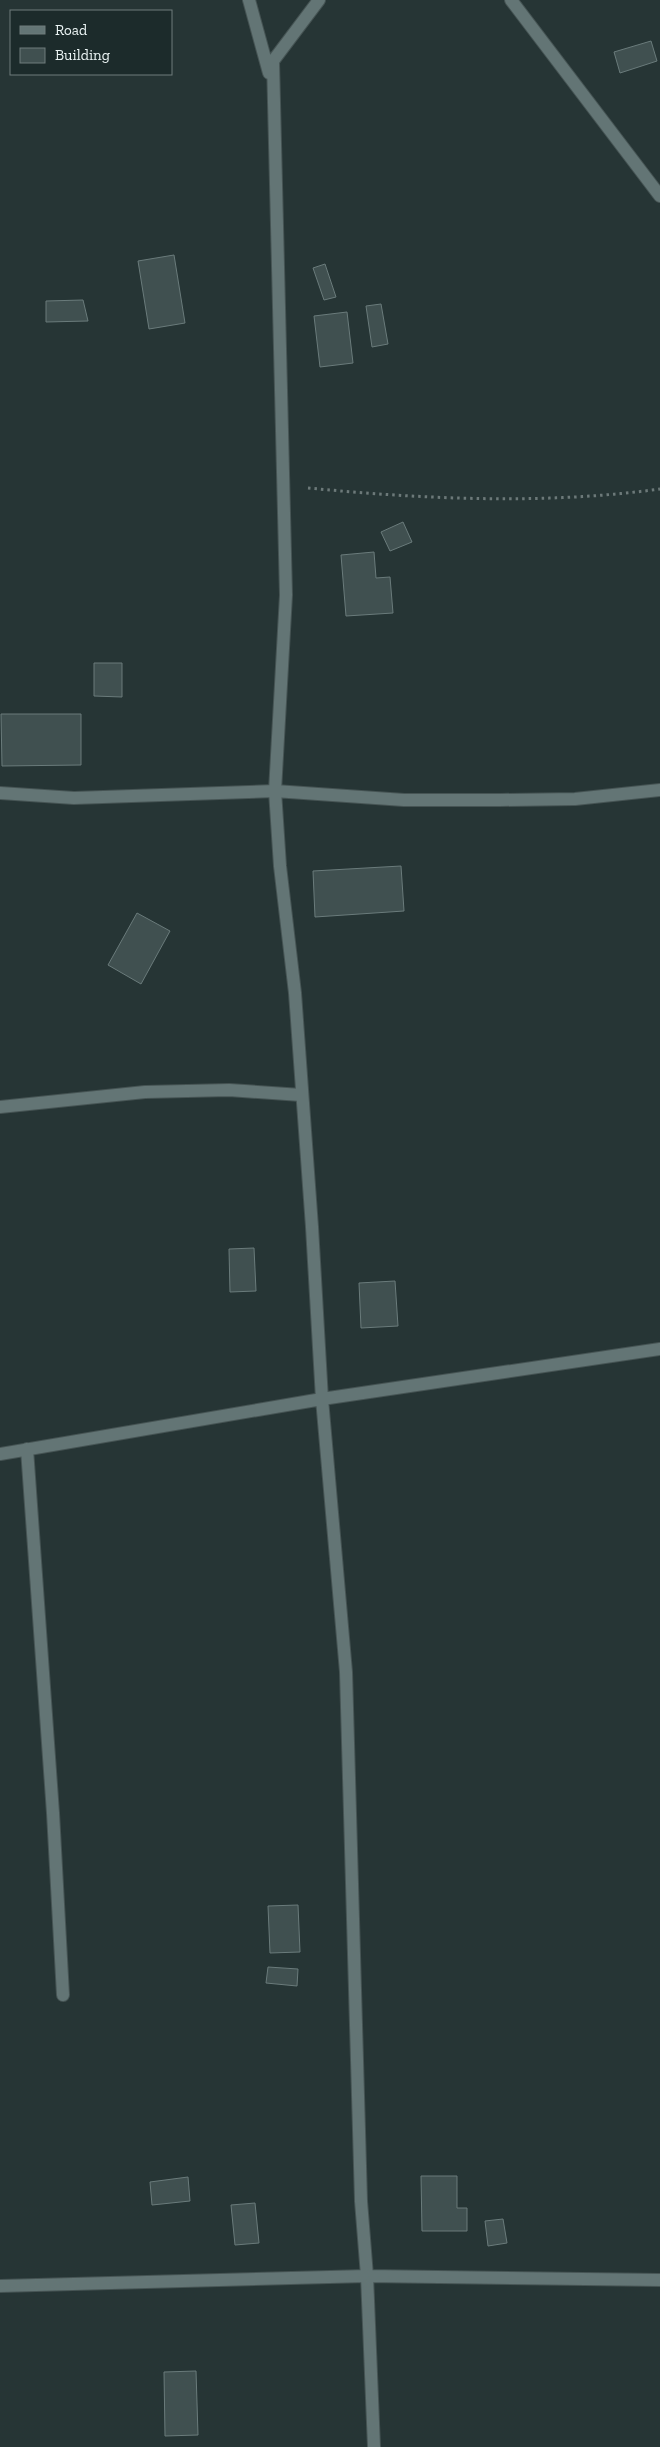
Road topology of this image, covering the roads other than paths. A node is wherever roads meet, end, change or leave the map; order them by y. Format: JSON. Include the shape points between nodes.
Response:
{"nodes":[{"id":1,"x":250,"y":0,"type":"edge"},
{"id":2,"x":318,"y":0,"type":"edge"},
{"id":3,"x":511,"y":0,"type":"edge"},
{"id":4,"x":273,"y":87,"type":"junction"},
{"id":5,"x":660,"y":196,"type":"edge"},
{"id":6,"x":660,"y":790,"type":"edge"},
{"id":7,"x":275,"y":792,"type":"junction"},
{"id":8,"x":0,"y":793,"type":"edge"},
{"id":9,"x":301,"y":1095,"type":"junction"},
{"id":10,"x":0,"y":1107,"type":"edge"},
{"id":11,"x":660,"y":1349,"type":"edge"},
{"id":12,"x":322,"y":1399,"type":"junction"},
{"id":13,"x":27,"y":1449,"type":"junction"},
{"id":14,"x":0,"y":1454,"type":"edge"},
{"id":15,"x":63,"y":1995,"type":"dead end"},
{"id":16,"x":367,"y":2276,"type":"junction"},
{"id":17,"x":660,"y":2280,"type":"edge"},
{"id":18,"x":0,"y":2286,"type":"edge"},
{"id":19,"x":374,"y":2447,"type":"edge"}],
"edges":[{"from":1,"to":4,"type":"street"},
{"from":2,"to":4,"type":"street","via":[[273,61]]},
{"from":3,"to":5,"type":"street"},
{"from":4,"to":7,"type":"street","via":[[286,595]]},
{"from":6,"to":7,"type":"street","via":[[575,799],[500,800],[404,800]]},
{"from":7,"to":8,"type":"street","via":[[74,798]]},
{"from":7,"to":9,"type":"street","via":[[295,993]]},
{"from":9,"to":10,"type":"street","via":[[229,1090],[145,1092]]},
{"from":9,"to":12,"type":"street"},
{"from":11,"to":12,"type":"street"},
{"from":12,"to":13,"type":"street"},
{"from":12,"to":16,"type":"street","via":[[346,1672],[361,2201]]},
{"from":13,"to":14,"type":"street"},
{"from":13,"to":15,"type":"street"},
{"from":16,"to":17,"type":"street"},
{"from":16,"to":18,"type":"street"},
{"from":16,"to":19,"type":"street"}]}
